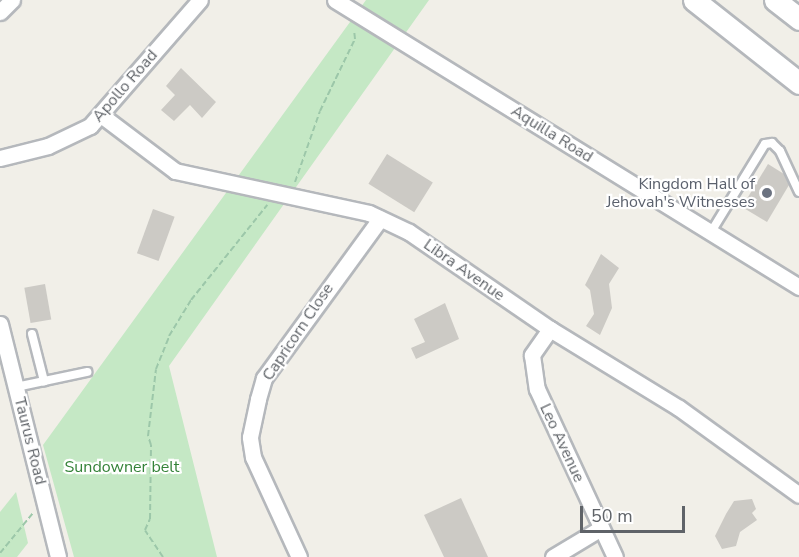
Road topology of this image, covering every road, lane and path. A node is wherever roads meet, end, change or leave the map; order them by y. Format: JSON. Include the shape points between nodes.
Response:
{"nodes":[{"id":1,"x":12,"y":0,"type":"edge"},
{"id":2,"x":190,"y":0,"type":"edge"},
{"id":3,"x":200,"y":0,"type":"edge"},
{"id":4,"x":335,"y":0,"type":"edge"},
{"id":5,"x":694,"y":0,"type":"edge"},
{"id":6,"x":775,"y":0,"type":"edge"},
{"id":7,"x":351,"y":9,"type":"junction"},
{"id":8,"x":0,"y":12,"type":"edge"},
{"id":9,"x":799,"y":19,"type":"edge"},
{"id":10,"x":174,"y":28,"type":"junction"},
{"id":11,"x":799,"y":83,"type":"edge"},
{"id":12,"x":100,"y":115,"type":"junction"},
{"id":13,"x":0,"y":158,"type":"edge"},
{"id":14,"x":799,"y":192,"type":"edge"},
{"id":15,"x":276,"y":193,"type":"junction"},
{"id":16,"x":296,"y":197,"type":"junction"},
{"id":17,"x":380,"y":219,"type":"junction"},
{"id":18,"x":711,"y":232,"type":"junction"},
{"id":19,"x":799,"y":287,"type":"edge"},
{"id":20,"x":0,"y":324,"type":"edge"},
{"id":21,"x":550,"y":329,"type":"junction"},
{"id":22,"x":32,"y":334,"type":"dead end"},
{"id":23,"x":5,"y":367,"type":"edge"},
{"id":24,"x":87,"y":372,"type":"dead end"},
{"id":25,"x":44,"y":381,"type":"junction"},
{"id":26,"x":16,"y":387,"type":"junction"},
{"id":27,"x":799,"y":495,"type":"edge"},
{"id":28,"x":45,"y":500,"type":"junction"},
{"id":29,"x":601,"y":528,"type":"junction"},
{"id":30,"x":0,"y":553,"type":"edge"},
{"id":31,"x":58,"y":557,"type":"edge"},
{"id":32,"x":163,"y":557,"type":"edge"},
{"id":33,"x":299,"y":557,"type":"edge"},
{"id":34,"x":552,"y":557,"type":"edge"},
{"id":35,"x":615,"y":557,"type":"edge"}],
"edges":[{"from":1,"to":8,"type":"street"},
{"from":2,"to":10,"type":"street","name":"Apollo Road"},
{"from":3,"to":10,"type":"street","name":"Apollo Road"},
{"from":4,"to":7,"type":"street","name":"Aquilla Road"},
{"from":5,"to":11,"type":"main road"},
{"from":6,"to":9,"type":"main road"},
{"from":7,"to":16,"type":"path","via":[[355,39],[320,111],[294,180]]},
{"from":7,"to":18,"type":"street","name":"Aquilla Road"},
{"from":10,"to":12,"type":"street","name":"Apollo Road"},
{"from":12,"to":13,"type":"street","name":"Apollo Road","via":[[74,135]]},
{"from":12,"to":15,"type":"street","name":"Libra Avenue","via":[[175,171]]},
{"from":14,"to":18,"type":"lane","via":[[780,151],[772,143],[765,144]]},
{"from":15,"to":16,"type":"street","name":"Libra Avenue"},
{"from":15,"to":32,"type":"path","via":[[191,300],[169,336],[156,369],[148,436],[152,445],[150,519],[145,530]]},
{"from":16,"to":17,"type":"street","name":"Libra Avenue"},
{"from":17,"to":21,"type":"street","name":"Libra Avenue","via":[[409,232]]},
{"from":17,"to":33,"type":"street","name":"Capricorn Close","via":[[264,378],[258,399],[250,436],[253,457]]},
{"from":18,"to":19,"type":"street","name":"Aquilla Road"},
{"from":20,"to":23,"type":"street","name":"Taurus Road"},
{"from":21,"to":27,"type":"street","name":"Libra Avenue","via":[[679,408]]},
{"from":21,"to":29,"type":"street","name":"Leo Avenue","via":[[532,355],[531,370]]},
{"from":22,"to":25,"type":"lane"},
{"from":23,"to":26,"type":"street","name":"Taurus Road"},
{"from":24,"to":25,"type":"lane"},
{"from":25,"to":26,"type":"lane"},
{"from":26,"to":28,"type":"street","name":"Taurus Road"},
{"from":28,"to":30,"type":"path"},
{"from":28,"to":31,"type":"street","name":"Taurus Road"},
{"from":29,"to":34,"type":"street"},
{"from":29,"to":35,"type":"street","name":"Leo Avenue"}]}
